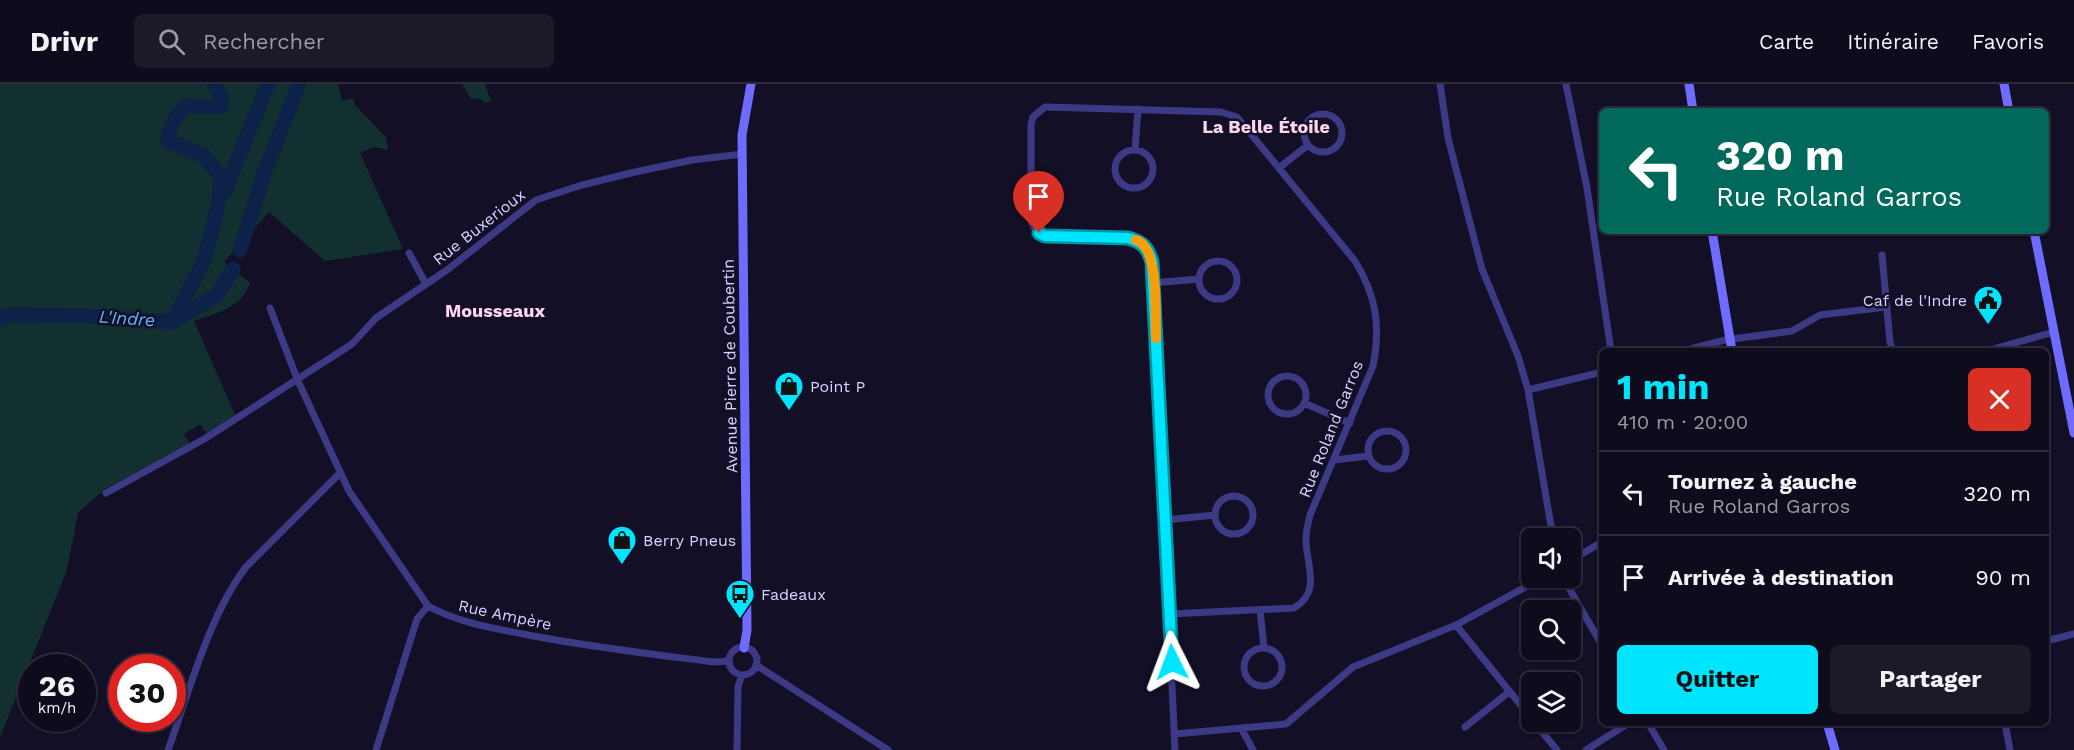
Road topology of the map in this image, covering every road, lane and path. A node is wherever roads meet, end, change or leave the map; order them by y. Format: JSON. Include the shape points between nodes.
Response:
{"nodes":[{"id":1,"x":751,"y":84,"type":"edge"},
{"id":2,"x":1440,"y":84,"type":"edge"},
{"id":3,"x":1566,"y":84,"type":"edge"},
{"id":4,"x":1689,"y":84,"type":"edge"},
{"id":5,"x":2004,"y":84,"type":"edge"},
{"id":6,"x":1693,"y":108,"type":"edge"},
{"id":7,"x":2008,"y":108,"type":"edge"},
{"id":8,"x":1138,"y":109,"type":"junction"},
{"id":9,"x":1308,"y":145,"type":"junction"},
{"id":10,"x":1135,"y":150,"type":"junction"},
{"id":11,"x":743,"y":154,"type":"junction"},
{"id":12,"x":1280,"y":167,"type":"junction"},
{"id":13,"x":1712,"y":234,"type":"edge"},
{"id":14,"x":2035,"y":234,"type":"edge"},
{"id":15,"x":409,"y":253,"type":"dead end"},
{"id":16,"x":1882,"y":255,"type":"dead end"},
{"id":17,"x":1198,"y":279,"type":"junction"},
{"id":18,"x":1153,"y":283,"type":"junction"},
{"id":19,"x":426,"y":284,"type":"junction"},
{"id":20,"x":1886,"y":307,"type":"junction"},
{"id":21,"x":270,"y":308,"type":"dead end"},
{"id":22,"x":2054,"y":332,"type":"junction"},
{"id":23,"x":1729,"y":340,"type":"junction"},
{"id":24,"x":1611,"y":348,"type":"edge"},
{"id":25,"x":1696,"y":348,"type":"edge"},
{"id":26,"x":1730,"y":348,"type":"edge"},
{"id":27,"x":1892,"y":348,"type":"edge"},
{"id":28,"x":1997,"y":348,"type":"edge"},
{"id":29,"x":1599,"y":373,"type":"edge"},
{"id":30,"x":298,"y":381,"type":"junction"},
{"id":31,"x":1528,"y":390,"type":"junction"},
{"id":32,"x":1304,"y":403,"type":"junction"},
{"id":33,"x":1350,"y":423,"type":"junction"},
{"id":34,"x":2074,"y":433,"type":"edge"},
{"id":35,"x":1368,"y":456,"type":"junction"},
{"id":36,"x":1334,"y":460,"type":"junction"},
{"id":37,"x":340,"y":473,"type":"junction"},
{"id":38,"x":106,"y":494,"type":"dead end"},
{"id":39,"x":1215,"y":514,"type":"junction"},
{"id":40,"x":1165,"y":519,"type":"junction"},
{"id":41,"x":1551,"y":528,"type":"edge"},
{"id":42,"x":1599,"y":544,"type":"edge"},
{"id":43,"x":1581,"y":554,"type":"edge"},
{"id":44,"x":1524,"y":588,"type":"edge"},
{"id":45,"x":1569,"y":588,"type":"edge"},
{"id":46,"x":428,"y":606,"type":"junction"},
{"id":47,"x":1260,"y":610,"type":"junction"},
{"id":48,"x":1170,"y":614,"type":"junction"},
{"id":49,"x":1456,"y":625,"type":"junction"},
{"id":50,"x":2074,"y":633,"type":"edge"},
{"id":51,"x":1599,"y":640,"type":"edge"},
{"id":52,"x":2049,"y":640,"type":"edge"},
{"id":53,"x":744,"y":648,"type":"junction"},
{"id":54,"x":1264,"y":648,"type":"junction"},
{"id":55,"x":729,"y":661,"type":"junction"},
{"id":56,"x":756,"y":665,"type":"junction"},
{"id":57,"x":742,"y":675,"type":"junction"},
{"id":58,"x":1509,"y":692,"type":"junction"},
{"id":59,"x":1521,"y":706,"type":"edge"},
{"id":60,"x":1624,"y":726,"type":"edge"},
{"id":61,"x":1650,"y":726,"type":"edge"},
{"id":62,"x":1828,"y":726,"type":"edge"},
{"id":63,"x":2006,"y":726,"type":"edge"},
{"id":64,"x":1465,"y":727,"type":"dead end"},
{"id":65,"x":1241,"y":728,"type":"junction"},
{"id":66,"x":1543,"y":732,"type":"edge"},
{"id":67,"x":1175,"y":734,"type":"junction"},
{"id":68,"x":168,"y":750,"type":"edge"},
{"id":69,"x":376,"y":750,"type":"edge"},
{"id":70,"x":737,"y":750,"type":"edge"},
{"id":71,"x":888,"y":750,"type":"edge"},
{"id":72,"x":1175,"y":750,"type":"edge"},
{"id":73,"x":1253,"y":750,"type":"edge"},
{"id":74,"x":1557,"y":750,"type":"edge"},
{"id":75,"x":1586,"y":750,"type":"edge"},
{"id":76,"x":1664,"y":750,"type":"edge"},
{"id":77,"x":1835,"y":750,"type":"edge"},
{"id":78,"x":2010,"y":750,"type":"edge"}],
"edges":[{"from":1,"to":11,"type":"street","name":"Avenue Pierre de Coubertin"},
{"from":2,"to":31,"type":"street","via":[[1448,138],[1482,269]]},
{"from":3,"to":24,"type":"street","via":[[1587,188]]},
{"from":4,"to":6,"type":"street"},
{"from":5,"to":7,"type":"street"},
{"from":8,"to":10,"type":"street"},
{"from":8,"to":12,"type":"street","name":"Rue Roland Garros","via":[[1230,114],[1245,123]]},
{"from":8,"to":18,"type":"street","name":"Rue Roland Garros","via":[[1045,107],[1038,112],[1031,124],[1030,221],[1045,236],[1140,241],[1148,250]]},
{"from":9,"to":9,"type":"street","via":[[1324,153],[1335,149],[1342,137],[1340,124],[1330,116],[1313,117],[1304,133]]},
{"from":9,"to":12,"type":"street"},
{"from":10,"to":10,"type":"street","via":[[1119,157],[1115,168],[1119,181],[1134,188],[1146,184],[1153,173],[1151,160]]},
{"from":11,"to":19,"type":"street","name":"Rue Buxerioux","via":[[635,172],[536,200]]},
{"from":11,"to":53,"type":"street","name":"Avenue Pierre de Coubertin","via":[[747,517]]},
{"from":12,"to":33,"type":"street","name":"Rue Roland Garros","via":[[1354,261],[1365,278],[1376,310],[1374,366]]},
{"from":13,"to":23,"type":"street"},
{"from":14,"to":22,"type":"street"},
{"from":15,"to":19,"type":"street"},
{"from":16,"to":20,"type":"street"},
{"from":17,"to":17,"type":"street","via":[[1202,292],[1217,299],[1229,295],[1236,283],[1234,271],[1219,261],[1203,268]]},
{"from":17,"to":18,"type":"street"},
{"from":18,"to":40,"type":"street","name":"Rue Roland Garros"},
{"from":19,"to":30,"type":"street","name":"Rue Buxerioux","via":[[376,318],[352,344]]},
{"from":20,"to":23,"type":"street","via":[[1820,315],[1792,331]]},
{"from":20,"to":27,"type":"street"},
{"from":21,"to":30,"type":"street"},
{"from":22,"to":28,"type":"street"},
{"from":22,"to":34,"type":"street"},
{"from":23,"to":25,"type":"street"},
{"from":23,"to":26,"type":"street"},
{"from":29,"to":31,"type":"street"},
{"from":30,"to":37,"type":"street"},
{"from":30,"to":38,"type":"street"},
{"from":31,"to":41,"type":"street"},
{"from":32,"to":32,"type":"street","via":[[1304,386],[1294,377],[1277,379],[1269,388],[1269,400],[1281,413],[1294,413]]},
{"from":32,"to":33,"type":"street"},
{"from":33,"to":36,"type":"street","name":"Rue Roland Garros"},
{"from":35,"to":35,"type":"street","via":[[1375,466],[1392,469],[1403,460],[1406,447],[1399,436],[1383,432],[1369,443]]},
{"from":35,"to":36,"type":"street"},
{"from":36,"to":47,"type":"street","name":"Rue Roland Garros","via":[[1306,530],[1312,585],[1309,593],[1294,608]]},
{"from":37,"to":46,"type":"street"},
{"from":37,"to":68,"type":"street","via":[[233,584]]},
{"from":39,"to":39,"type":"street","via":[[1219,527],[1233,534],[1246,530],[1253,519],[1251,506],[1235,496],[1219,503]]},
{"from":39,"to":40,"type":"street"},
{"from":40,"to":48,"type":"street","name":"Rue Roland Garros"},
{"from":42,"to":43,"type":"street"},
{"from":44,"to":49,"type":"street"},
{"from":45,"to":51,"type":"street"},
{"from":46,"to":55,"type":"street","name":"Rue Ampère","via":[[474,625],[582,645]]},
{"from":46,"to":69,"type":"street","via":[[417,619]]},
{"from":47,"to":48,"type":"street","name":"Rue Roland Garros"},
{"from":47,"to":54,"type":"street"},
{"from":48,"to":67,"type":"street","name":"Rue Roland Garros"},
{"from":49,"to":58,"type":"street"},
{"from":49,"to":65,"type":"street","via":[[1353,667],[1286,724]]},
{"from":50,"to":52,"type":"street"},
{"from":53,"to":55,"type":"street","via":[[735,650]]},
{"from":53,"to":56,"type":"street","via":[[752,652]]},
{"from":54,"to":54,"type":"street","via":[[1248,655],[1244,666],[1248,679],[1263,686],[1275,682],[1282,670],[1280,658]]},
{"from":55,"to":57,"type":"street","via":[[731,669]]},
{"from":56,"to":57,"type":"street","via":[[749,674]]},
{"from":56,"to":71,"type":"street"},
{"from":57,"to":70,"type":"street","via":[[738,687]]},
{"from":58,"to":59,"type":"street"},
{"from":58,"to":64,"type":"street"},
{"from":60,"to":75,"type":"street"},
{"from":61,"to":76,"type":"street"},
{"from":62,"to":77,"type":"street"},
{"from":63,"to":78,"type":"street"},
{"from":65,"to":67,"type":"street"},
{"from":65,"to":73,"type":"street"},
{"from":66,"to":74,"type":"street"},
{"from":67,"to":72,"type":"street","name":"Rue Roland Garros"}]}
